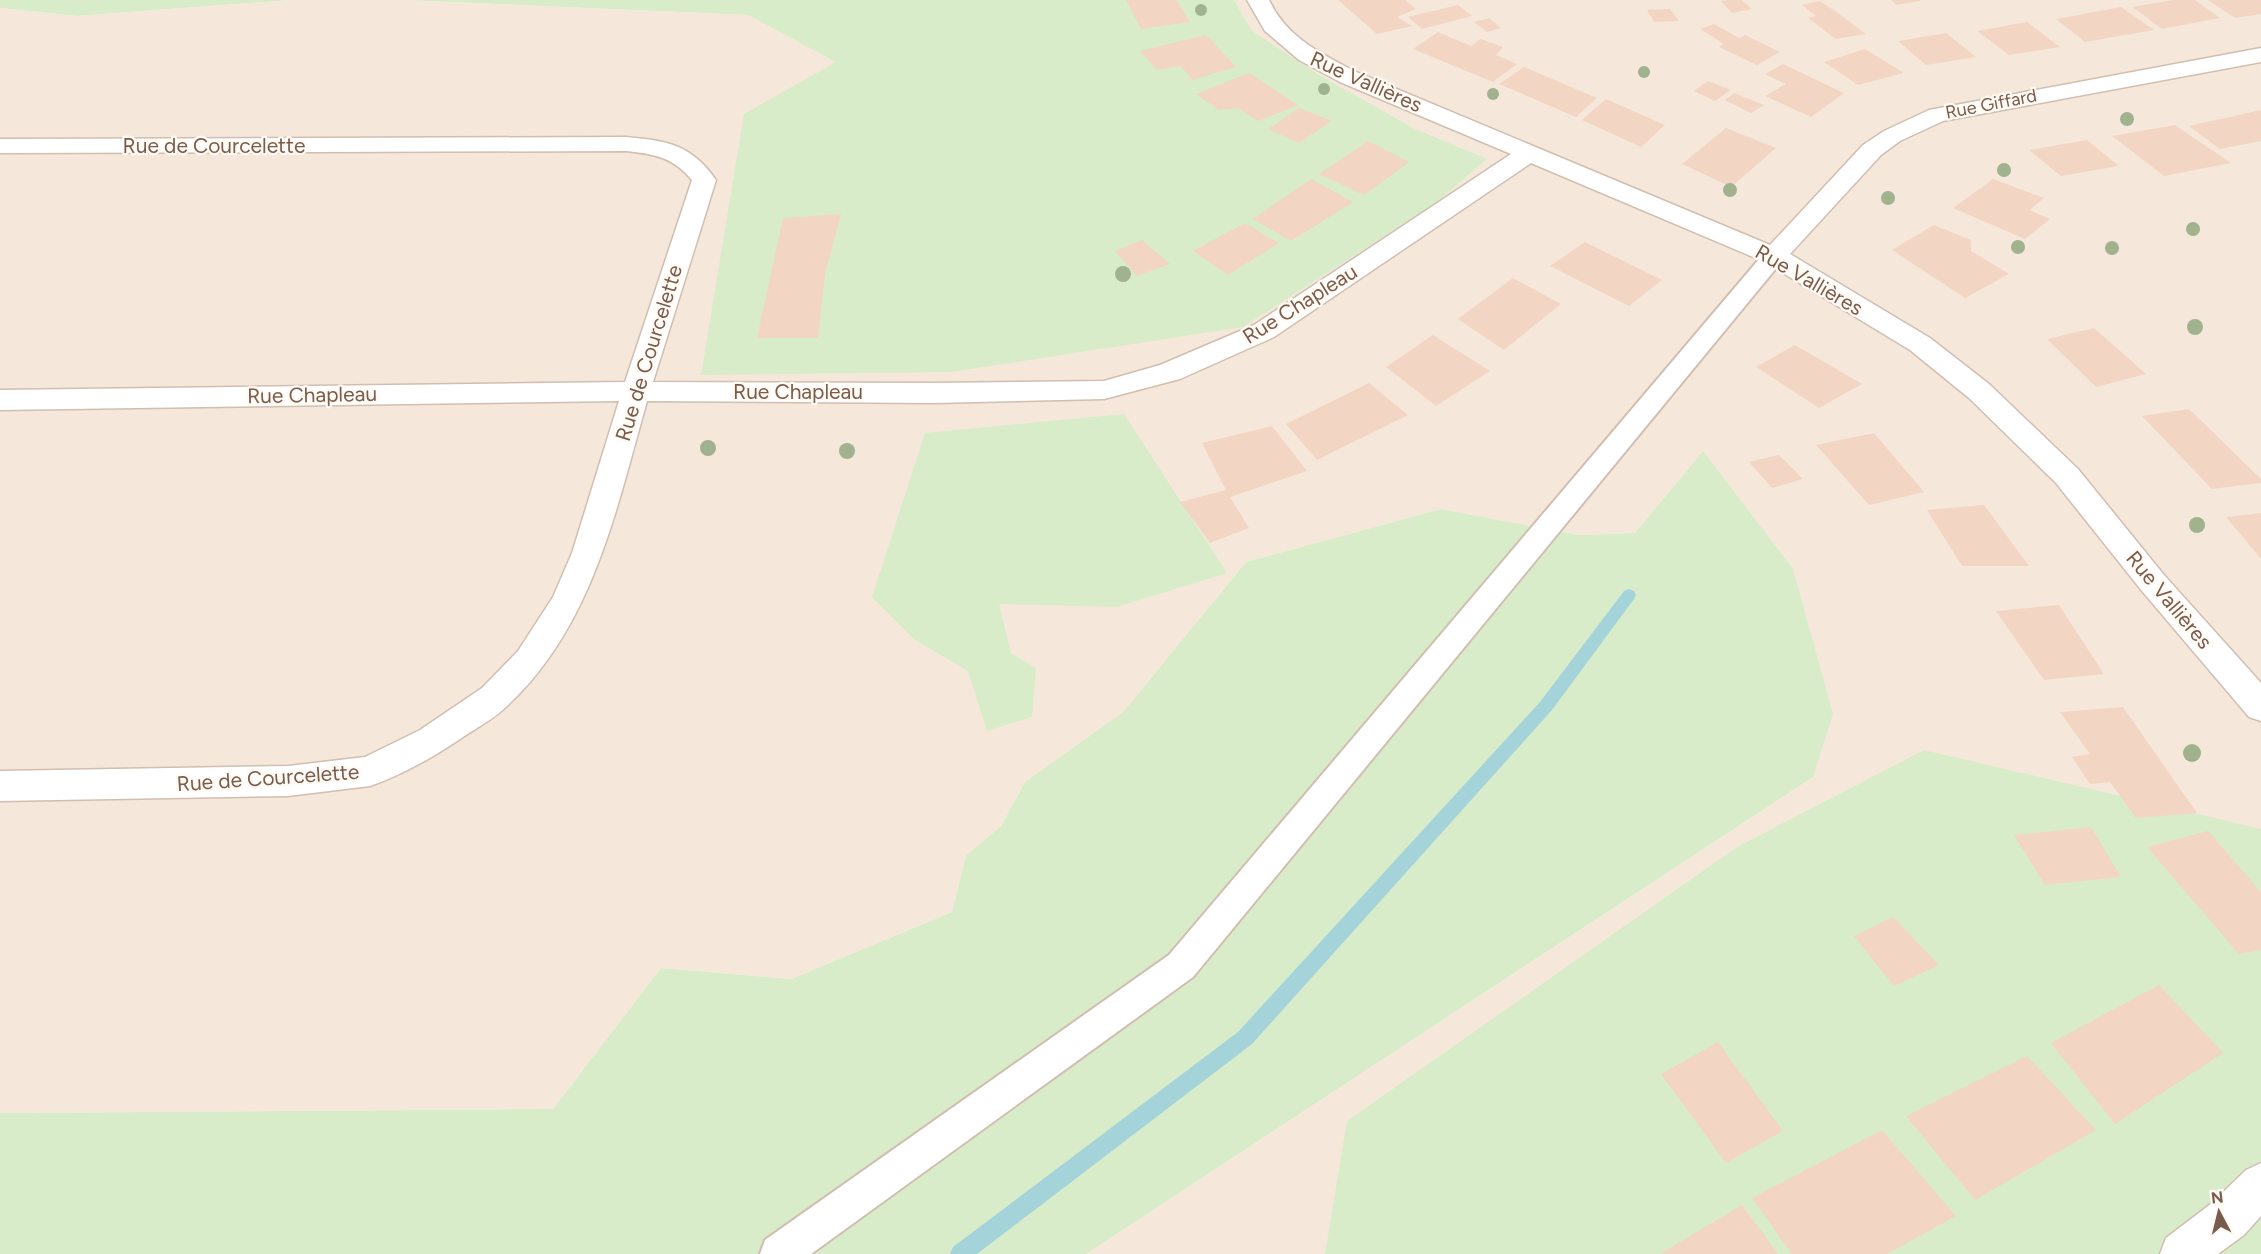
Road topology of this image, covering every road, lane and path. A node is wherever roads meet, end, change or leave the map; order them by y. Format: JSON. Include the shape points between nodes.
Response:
{"nodes":[{"id":1,"x":1258,"y":0,"type":"edge"},
{"id":2,"x":2261,"y":55,"type":"edge"},
{"id":3,"x":0,"y":146,"type":"edge"},
{"id":4,"x":1531,"y":152,"type":"junction"},
{"id":5,"x":1774,"y":256,"type":"junction"},
{"id":6,"x":636,"y":391,"type":"junction"},
{"id":7,"x":0,"y":400,"type":"edge"},
{"id":8,"x":2261,"y":707,"type":"edge"},
{"id":9,"x":0,"y":786,"type":"edge"},
{"id":10,"x":2261,"y":1185,"type":"edge"},
{"id":11,"x":779,"y":1254,"type":"edge"},
{"id":12,"x":2182,"y":1254,"type":"edge"}],
"edges":[{"from":1,"to":4,"type":"street","name":"Rue Vallières","via":[[1263,14],[1282,37],[1303,54],[1348,77]]},
{"from":2,"to":5,"type":"street","name":"Rue Giffard","via":[[1936,114],[1872,150]]},
{"from":3,"to":6,"type":"street","name":"Rue de Courcelette","via":[[626,144],[669,150],[689,160],[704,180]]},
{"from":4,"to":5,"type":"street","name":"Rue Vallières"},
{"from":4,"to":6,"type":"street","name":"Rue Chapleau","via":[[1264,331],[1170,372],[1104,390]]},
{"from":5,"to":8,"type":"street","name":"Rue Vallières","via":[[1920,344],[1979,390],[2067,476]]},
{"from":5,"to":11,"type":"lane","via":[[1181,966]]},
{"from":6,"to":7,"type":"street","name":"Rue Chapleau"},
{"from":6,"to":9,"type":"street","name":"Rue de Courcelette","via":[[588,553],[568,601],[530,660],[494,698],[432,740],[370,771],[288,781]]},
{"from":10,"to":12,"type":"street","via":[[2228,1219]]}]}
